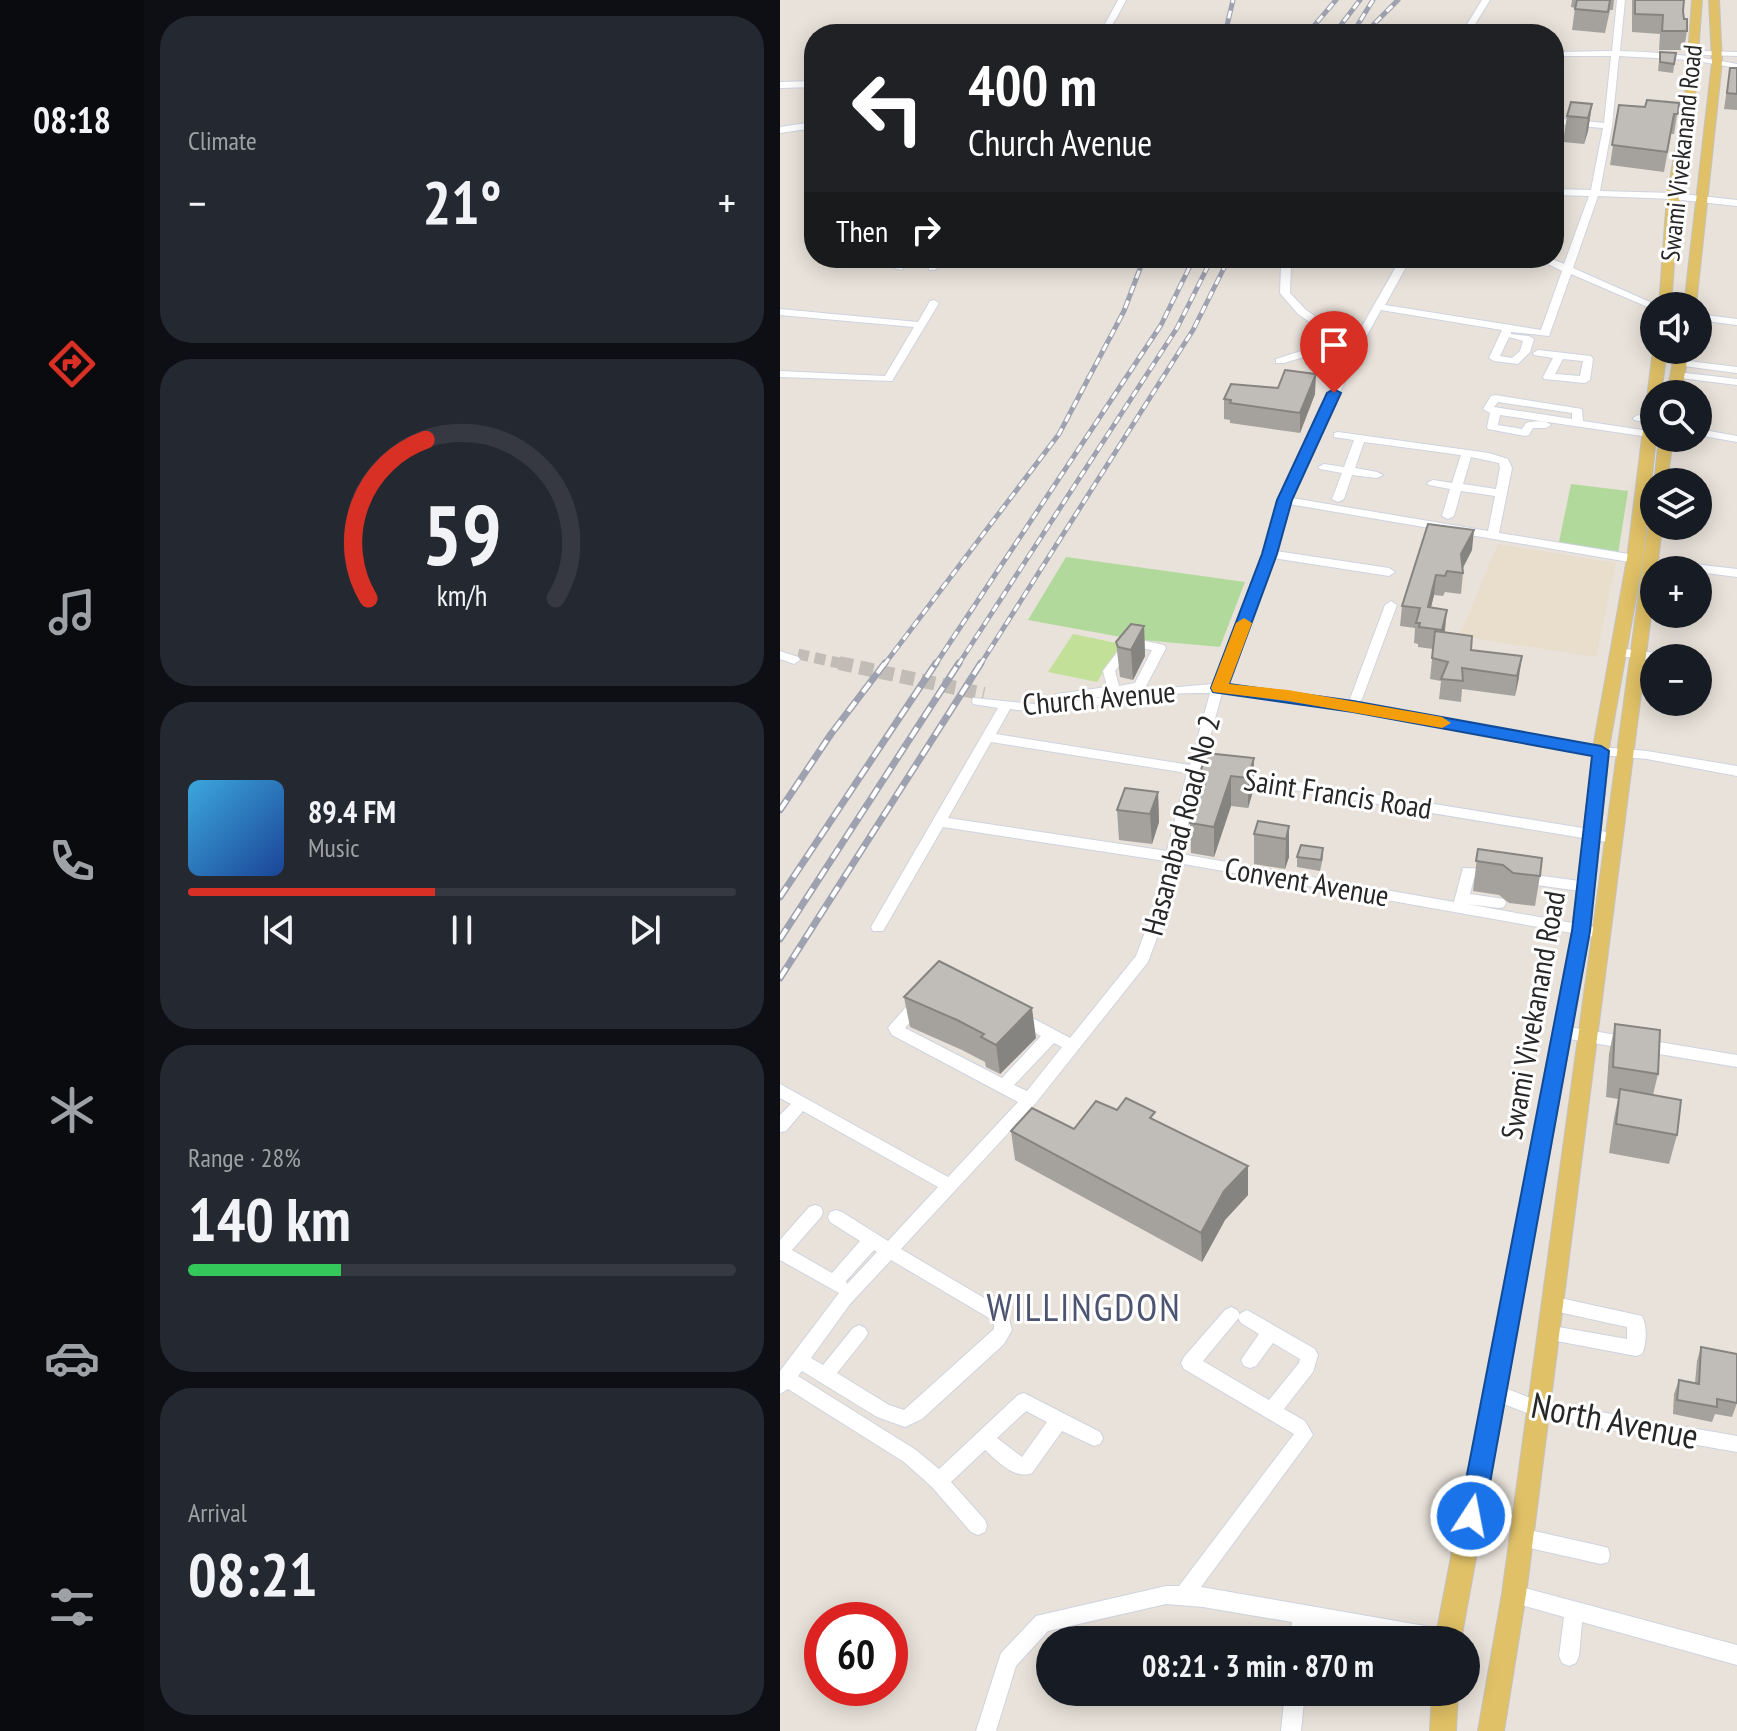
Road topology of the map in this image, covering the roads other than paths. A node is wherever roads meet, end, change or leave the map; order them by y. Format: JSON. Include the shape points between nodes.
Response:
{"nodes":[{"id":1,"x":1122,"y":0,"type":"edge"},
{"id":2,"x":1486,"y":0,"type":"edge"},
{"id":3,"x":1621,"y":0,"type":"edge"},
{"id":4,"x":1697,"y":0,"type":"edge"},
{"id":5,"x":1714,"y":0,"type":"edge"},
{"id":6,"x":1109,"y":24,"type":"edge"},
{"id":7,"x":1471,"y":24,"type":"edge"},
{"id":8,"x":1737,"y":51,"type":"edge"},
{"id":9,"x":1616,"y":52,"type":"junction"},
{"id":10,"x":1692,"y":52,"type":"junction"},
{"id":11,"x":1564,"y":54,"type":"edge"},
{"id":12,"x":1715,"y":55,"type":"junction"},
{"id":13,"x":1737,"y":66,"type":"edge"},
{"id":14,"x":804,"y":84,"type":"edge"},
{"id":15,"x":780,"y":85,"type":"edge"},
{"id":16,"x":1564,"y":122,"type":"edge"},
{"id":17,"x":804,"y":126,"type":"edge"},
{"id":18,"x":1608,"y":126,"type":"junction"},
{"id":19,"x":780,"y":130,"type":"edge"},
{"id":20,"x":1595,"y":191,"type":"junction"},
{"id":21,"x":1564,"y":192,"type":"edge"},
{"id":22,"x":1673,"y":196,"type":"junction"},
{"id":23,"x":1702,"y":199,"type":"junction"},
{"id":24,"x":1737,"y":203,"type":"edge"},
{"id":25,"x":1286,"y":268,"type":"edge"},
{"id":26,"x":1401,"y":268,"type":"edge"},
{"id":27,"x":1566,"y":268,"type":"junction"},
{"id":28,"x":1666,"y":292,"type":"edge"},
{"id":29,"x":1692,"y":292,"type":"edge"},
{"id":30,"x":1640,"y":300,"type":"edge"},
{"id":31,"x":934,"y":303,"type":"dead end"},
{"id":32,"x":1380,"y":307,"type":"junction"},
{"id":33,"x":780,"y":312,"type":"edge"},
{"id":34,"x":1712,"y":319,"type":"edge"},
{"id":35,"x":1737,"y":322,"type":"edge"},
{"id":36,"x":922,"y":325,"type":"junction"},
{"id":37,"x":1507,"y":331,"type":"junction"},
{"id":38,"x":1545,"y":334,"type":"junction"},
{"id":39,"x":1526,"y":348,"type":"junction"},
{"id":40,"x":1349,"y":350,"type":"junction"},
{"id":41,"x":1538,"y":353,"type":"junction"},
{"id":42,"x":1560,"y":355,"type":"dead end"},
{"id":43,"x":1280,"y":361,"type":"dead end"},
{"id":44,"x":1365,"y":364,"type":"dead end"},
{"id":45,"x":1683,"y":364,"type":"edge"},
{"id":46,"x":1688,"y":364,"type":"edge"},
{"id":47,"x":1737,"y":370,"type":"edge"},
{"id":48,"x":780,"y":374,"type":"edge"},
{"id":49,"x":1737,"y":382,"type":"edge"},
{"id":50,"x":1534,"y":410,"type":"junction"},
{"id":51,"x":1550,"y":419,"type":"junction"},
{"id":52,"x":1577,"y":423,"type":"junction"},
{"id":53,"x":1640,"y":426,"type":"edge"},
{"id":54,"x":1338,"y":435,"type":"dead end"},
{"id":55,"x":1712,"y":435,"type":"edge"},
{"id":56,"x":1360,"y":438,"type":"junction"},
{"id":57,"x":1737,"y":439,"type":"edge"},
{"id":58,"x":1649,"y":452,"type":"edge"},
{"id":59,"x":1467,"y":453,"type":"junction"},
{"id":60,"x":1324,"y":467,"type":"dead end"},
{"id":61,"x":1348,"y":471,"type":"junction"},
{"id":62,"x":1377,"y":475,"type":"dead end"},
{"id":63,"x":1433,"y":483,"type":"dead end"},
{"id":64,"x":1456,"y":487,"type":"junction"},
{"id":65,"x":1500,"y":493,"type":"junction"},
{"id":66,"x":1338,"y":499,"type":"dead end"},
{"id":67,"x":1285,"y":500,"type":"junction"},
{"id":68,"x":1448,"y":516,"type":"dead end"},
{"id":69,"x":1493,"y":533,"type":"junction"},
{"id":70,"x":1269,"y":554,"type":"junction"},
{"id":71,"x":1642,"y":556,"type":"edge"},
{"id":72,"x":1640,"y":561,"type":"edge"},
{"id":73,"x":1712,"y":570,"type":"edge"},
{"id":74,"x":1389,"y":572,"type":"dead end"},
{"id":75,"x":1737,"y":573,"type":"edge"},
{"id":76,"x":1640,"y":595,"type":"edge"},
{"id":77,"x":1391,"y":605,"type":"dead end"},
{"id":78,"x":1636,"y":664,"type":"edge"},
{"id":79,"x":1221,"y":684,"type":"junction"},
{"id":80,"x":1140,"y":686,"type":"junction"},
{"id":81,"x":1116,"y":695,"type":"junction"},
{"id":82,"x":1356,"y":699,"type":"junction"},
{"id":83,"x":1005,"y":706,"type":"junction"},
{"id":84,"x":988,"y":737,"type":"junction"},
{"id":85,"x":1601,"y":747,"type":"junction"},
{"id":86,"x":1626,"y":750,"type":"junction"},
{"id":87,"x":1202,"y":771,"type":"junction"},
{"id":88,"x":1737,"y":771,"type":"edge"},
{"id":89,"x":1225,"y":775,"type":"edge"},
{"id":90,"x":938,"y":821,"type":"junction"},
{"id":91,"x":1604,"y":837,"type":"junction"},
{"id":92,"x":1171,"y":857,"type":"junction"},
{"id":93,"x":1587,"y":887,"type":"junction"},
{"id":94,"x":1499,"y":903,"type":"dead end"},
{"id":95,"x":1460,"y":904,"type":"junction"},
{"id":96,"x":878,"y":927,"type":"dead end"},
{"id":97,"x":1591,"y":932,"type":"junction"},
{"id":98,"x":927,"y":994,"type":"edge"},
{"id":99,"x":1000,"y":1008,"type":"edge"},
{"id":100,"x":1563,"y":1032,"type":"junction"},
{"id":101,"x":1586,"y":1033,"type":"junction"},
{"id":102,"x":1052,"y":1035,"type":"junction"},
{"id":103,"x":1073,"y":1046,"type":"junction"},
{"id":104,"x":1737,"y":1061,"type":"edge"},
{"id":105,"x":1003,"y":1087,"type":"junction"},
{"id":106,"x":780,"y":1090,"type":"edge"},
{"id":107,"x":1029,"y":1100,"type":"junction"},
{"id":108,"x":802,"y":1102,"type":"junction"},
{"id":109,"x":780,"y":1126,"type":"edge"},
{"id":110,"x":948,"y":1185,"type":"junction"},
{"id":111,"x":815,"y":1212,"type":"dead end"},
{"id":112,"x":836,"y":1217,"type":"dead end"},
{"id":113,"x":879,"y":1245,"type":"junction"},
{"id":114,"x":780,"y":1252,"type":"edge"},
{"id":115,"x":780,"y":1263,"type":"edge"},
{"id":116,"x":822,"y":1280,"type":"junction"},
{"id":117,"x":847,"y":1296,"type":"junction"},
{"id":118,"x":1551,"y":1304,"type":"junction"},
{"id":119,"x":1573,"y":1309,"type":"junction"},
{"id":120,"x":1271,"y":1332,"type":"junction"},
{"id":121,"x":859,"y":1333,"type":"dead end"},
{"id":122,"x":1547,"y":1333,"type":"junction"},
{"id":123,"x":1569,"y":1337,"type":"junction"},
{"id":124,"x":798,"y":1359,"type":"junction"},
{"id":125,"x":1250,"y":1360,"type":"dead end"},
{"id":126,"x":824,"y":1376,"type":"junction"},
{"id":127,"x":783,"y":1382,"type":"edge"},
{"id":128,"x":1495,"y":1392,"type":"junction"},
{"id":129,"x":1537,"y":1409,"type":"junction"},
{"id":130,"x":1271,"y":1412,"type":"junction"},
{"id":131,"x":1060,"y":1419,"type":"junction"},
{"id":132,"x":983,"y":1438,"type":"junction"},
{"id":133,"x":1094,"y":1438,"type":"dead end"},
{"id":134,"x":1737,"y":1444,"type":"edge"},
{"id":135,"x":939,"y":1481,"type":"junction"},
{"id":136,"x":978,"y":1526,"type":"dead end"},
{"id":137,"x":1521,"y":1537,"type":"junction"},
{"id":138,"x":1601,"y":1555,"type":"dead end"},
{"id":139,"x":1514,"y":1594,"type":"junction"},
{"id":140,"x":1183,"y":1596,"type":"junction"},
{"id":141,"x":1574,"y":1610,"type":"junction"},
{"id":142,"x":1302,"y":1616,"type":"junction"},
{"id":143,"x":1301,"y":1626,"type":"edge"},
{"id":144,"x":1363,"y":1626,"type":"edge"},
{"id":145,"x":1451,"y":1626,"type":"edge"},
{"id":146,"x":1737,"y":1655,"type":"edge"},
{"id":147,"x":1569,"y":1656,"type":"dead end"},
{"id":148,"x":1294,"y":1706,"type":"edge"},
{"id":149,"x":1444,"y":1706,"type":"edge"},
{"id":150,"x":1493,"y":1730,"type":"edge"},
{"id":151,"x":986,"y":1731,"type":"edge"},
{"id":152,"x":1291,"y":1731,"type":"edge"},
{"id":153,"x":1443,"y":1731,"type":"edge"}],
"edges":[{"from":1,"to":6,"type":"street"},
{"from":2,"to":7,"type":"street"},
{"from":3,"to":9,"type":"street"},
{"from":4,"to":10,"type":"main road","name":"Swami Vivekanand Road"},
{"from":5,"to":12,"type":"main road","name":"Swami Vivekanand Road"},
{"from":8,"to":12,"type":"street"},
{"from":9,"to":10,"type":"street"},
{"from":9,"to":11,"type":"street"},
{"from":9,"to":18,"type":"street"},
{"from":10,"to":12,"type":"street"},
{"from":10,"to":22,"type":"main road","name":"Swami Vivekanand Road"},
{"from":12,"to":13,"type":"street"},
{"from":12,"to":23,"type":"main road","name":"Swami Vivekanand Road"},
{"from":14,"to":15,"type":"street"},
{"from":16,"to":18,"type":"street"},
{"from":17,"to":19,"type":"street"},
{"from":18,"to":20,"type":"street"},
{"from":20,"to":21,"type":"street"},
{"from":20,"to":22,"type":"street"},
{"from":20,"to":27,"type":"street"},
{"from":22,"to":23,"type":"street"},
{"from":22,"to":28,"type":"main road","name":"Swami Vivekanand Road"},
{"from":23,"to":24,"type":"street"},
{"from":23,"to":29,"type":"main road","name":"Swami Vivekanand Road"},
{"from":25,"to":40,"type":"street","via":[[1285,293]]},
{"from":26,"to":32,"type":"street","name":"Hasanabad Road No 2"},
{"from":27,"to":30,"type":"street"},
{"from":27,"to":38,"type":"street"},
{"from":31,"to":36,"type":"street"},
{"from":32,"to":37,"type":"street"},
{"from":32,"to":40,"type":"street","name":"Hasanabad Road No 2"},
{"from":33,"to":36,"type":"street"},
{"from":34,"to":35,"type":"street"},
{"from":36,"to":48,"type":"street","via":[[888,379]]},
{"from":37,"to":38,"type":"street"},
{"from":37,"to":39,"type":"street","via":[[1527,338]]},
{"from":37,"to":39,"type":"street","via":[[1494,358],[1514,362]]},
{"from":38,"to":41,"type":"street"},
{"from":39,"to":41,"type":"street"},
{"from":40,"to":43,"type":"street"},
{"from":40,"to":44,"type":"street"},
{"from":40,"to":67,"type":"street","name":"Hasanabad Road No 2"},
{"from":41,"to":42,"type":"street"},
{"from":45,"to":49,"type":"street"},
{"from":46,"to":47,"type":"street"},
{"from":50,"to":51,"type":"street"},
{"from":50,"to":51,"type":"street","via":[[1496,411],[1492,427],[1525,433]]},
{"from":50,"to":52,"type":"street","via":[[1580,411]]},
{"from":51,"to":52,"type":"street"},
{"from":52,"to":53,"type":"street"},
{"from":54,"to":56,"type":"street"},
{"from":55,"to":57,"type":"street"},
{"from":56,"to":59,"type":"street"},
{"from":56,"to":61,"type":"street"},
{"from":58,"to":71,"type":"main road","name":"Swami Vivekanand Road"},
{"from":59,"to":64,"type":"street"},
{"from":59,"to":65,"type":"street","via":[[1504,461]]},
{"from":60,"to":61,"type":"street"},
{"from":61,"to":62,"type":"street"},
{"from":61,"to":66,"type":"street"},
{"from":63,"to":64,"type":"street"},
{"from":64,"to":65,"type":"street"},
{"from":64,"to":68,"type":"street"},
{"from":65,"to":69,"type":"street"},
{"from":67,"to":69,"type":"street"},
{"from":67,"to":70,"type":"street","name":"Hasanabad Road No 2"},
{"from":69,"to":72,"type":"street"},
{"from":70,"to":74,"type":"street"},
{"from":70,"to":79,"type":"street","name":"Hasanabad Road No 2"},
{"from":73,"to":75,"type":"street"},
{"from":76,"to":78,"type":"main road","name":"Swami Vivekanand Road"},
{"from":77,"to":82,"type":"street"},
{"from":78,"to":85,"type":"main road","name":"Swami Vivekanand Road"},
{"from":78,"to":86,"type":"main road","name":"Swami Vivekanand Road"},
{"from":79,"to":80,"type":"street","via":[[1197,679]]},
{"from":79,"to":81,"type":"street","name":"Church Avenue"},
{"from":79,"to":82,"type":"street"},
{"from":79,"to":85,"type":"street","name":"Church Avenue"},
{"from":79,"to":87,"type":"street","name":"Hasanabad Road No 2"},
{"from":80,"to":81,"type":"street"},
{"from":80,"to":81,"type":"street","via":[[1160,648],[1131,642],[1109,671]]},
{"from":81,"to":83,"type":"street","name":"Church Avenue","via":[[1046,707]]},
{"from":81,"to":83,"type":"street","name":"Church Avenue","via":[[1033,701],[981,697]]},
{"from":82,"to":85,"type":"street"},
{"from":83,"to":84,"type":"street"},
{"from":84,"to":87,"type":"street"},
{"from":84,"to":90,"type":"street"},
{"from":85,"to":86,"type":"street","name":"Church Avenue"},
{"from":85,"to":91,"type":"main road","name":"Swami Vivekanand Road"},
{"from":86,"to":88,"type":"street","name":"Church Avenue"},
{"from":86,"to":91,"type":"main road","name":"Swami Vivekanand Road"},
{"from":87,"to":92,"type":"street","name":"Hasanabad Road No 2"},
{"from":89,"to":91,"type":"street","name":"Saint Francis Road"},
{"from":90,"to":92,"type":"street","name":"Convent Avenue"},
{"from":90,"to":96,"type":"street"},
{"from":91,"to":93,"type":"main road","name":"Swami Vivekanand Road"},
{"from":91,"to":97,"type":"main road","name":"Swami Vivekanand Road"},
{"from":92,"to":95,"type":"street","name":"Convent Avenue"},
{"from":92,"to":103,"type":"street","name":"Hasanabad Road No 2","via":[[1143,958]]},
{"from":93,"to":95,"type":"street","via":[[1472,871],[1465,875]]},
{"from":93,"to":97,"type":"main road","name":"Swami Vivekanand Road"},
{"from":94,"to":95,"type":"street"},
{"from":95,"to":97,"type":"street","name":"Convent Avenue"},
{"from":97,"to":100,"type":"main road","name":"Swami Vivekanand Road"},
{"from":97,"to":101,"type":"main road","name":"Swami Vivekanand Road"},
{"from":98,"to":105,"type":"street","via":[[897,1031]]},
{"from":99,"to":102,"type":"street"},
{"from":100,"to":101,"type":"street"},
{"from":100,"to":128,"type":"main road","name":"Swami Vivekanand Road"},
{"from":101,"to":104,"type":"street"},
{"from":101,"to":118,"type":"main road","name":"Swami Vivekanand Road"},
{"from":102,"to":103,"type":"street"},
{"from":102,"to":105,"type":"street"},
{"from":103,"to":107,"type":"street","name":"Hasanabad Road No 2"},
{"from":105,"to":107,"type":"street"},
{"from":106,"to":108,"type":"street"},
{"from":107,"to":110,"type":"street","name":"Hasanabad Road No 2"},
{"from":108,"to":109,"type":"street"},
{"from":108,"to":110,"type":"street"},
{"from":110,"to":113,"type":"street","name":"Hasanabad Road No 2"},
{"from":111,"to":114,"type":"street"},
{"from":112,"to":113,"type":"street"},
{"from":113,"to":116,"type":"street"},
{"from":113,"to":117,"type":"street","name":"Hasanabad Road No 2"},
{"from":113,"to":126,"type":"street","via":[[995,1313],[1003,1330],[905,1419]]},
{"from":114,"to":116,"type":"street"},
{"from":115,"to":116,"type":"street"},
{"from":116,"to":117,"type":"street"},
{"from":117,"to":124,"type":"street","name":"Hasanabad Road No 2"},
{"from":118,"to":119,"type":"street"},
{"from":118,"to":122,"type":"main road","name":"Swami Vivekanand Road"},
{"from":119,"to":123,"type":"street"},
{"from":119,"to":123,"type":"street","via":[[1636,1321],[1636,1348]]},
{"from":120,"to":125,"type":"street"},
{"from":120,"to":130,"type":"street","via":[[1309,1359]]},
{"from":120,"to":130,"type":"street","via":[[1239,1317],[1190,1363]]},
{"from":121,"to":126,"type":"street"},
{"from":122,"to":123,"type":"street"},
{"from":122,"to":129,"type":"main road","name":"Swami Vivekanand Road"},
{"from":124,"to":126,"type":"street"},
{"from":124,"to":127,"type":"street","name":"Hasanabad Road No 2"},
{"from":127,"to":135,"type":"street","via":[[910,1456]]},
{"from":128,"to":129,"type":"street","name":"North Avenue"},
{"from":128,"to":145,"type":"main road","name":"Swami Vivekanand Road"},
{"from":129,"to":134,"type":"street","name":"North Avenue"},
{"from":129,"to":137,"type":"main road","name":"Swami Vivekanand Road"},
{"from":130,"to":140,"type":"street","via":[[1299,1427],[1303,1438]]},
{"from":131,"to":132,"type":"street","via":[[1024,1401]]},
{"from":131,"to":132,"type":"street","via":[[1026,1467]]},
{"from":131,"to":133,"type":"street"},
{"from":132,"to":135,"type":"street"},
{"from":135,"to":136,"type":"street"},
{"from":137,"to":138,"type":"street"},
{"from":137,"to":139,"type":"main road","name":"Swami Vivekanand Road"},
{"from":139,"to":141,"type":"street"},
{"from":139,"to":150,"type":"main road","name":"Swami Vivekanand Road"},
{"from":140,"to":142,"type":"street"},
{"from":140,"to":151,"type":"street","via":[[1166,1595],[1043,1623],[1008,1660]]},
{"from":141,"to":146,"type":"street","via":[[1650,1624]]},
{"from":141,"to":147,"type":"street"},
{"from":142,"to":143,"type":"street"},
{"from":142,"to":144,"type":"street"},
{"from":148,"to":152,"type":"street"},
{"from":149,"to":153,"type":"main road"}]}
